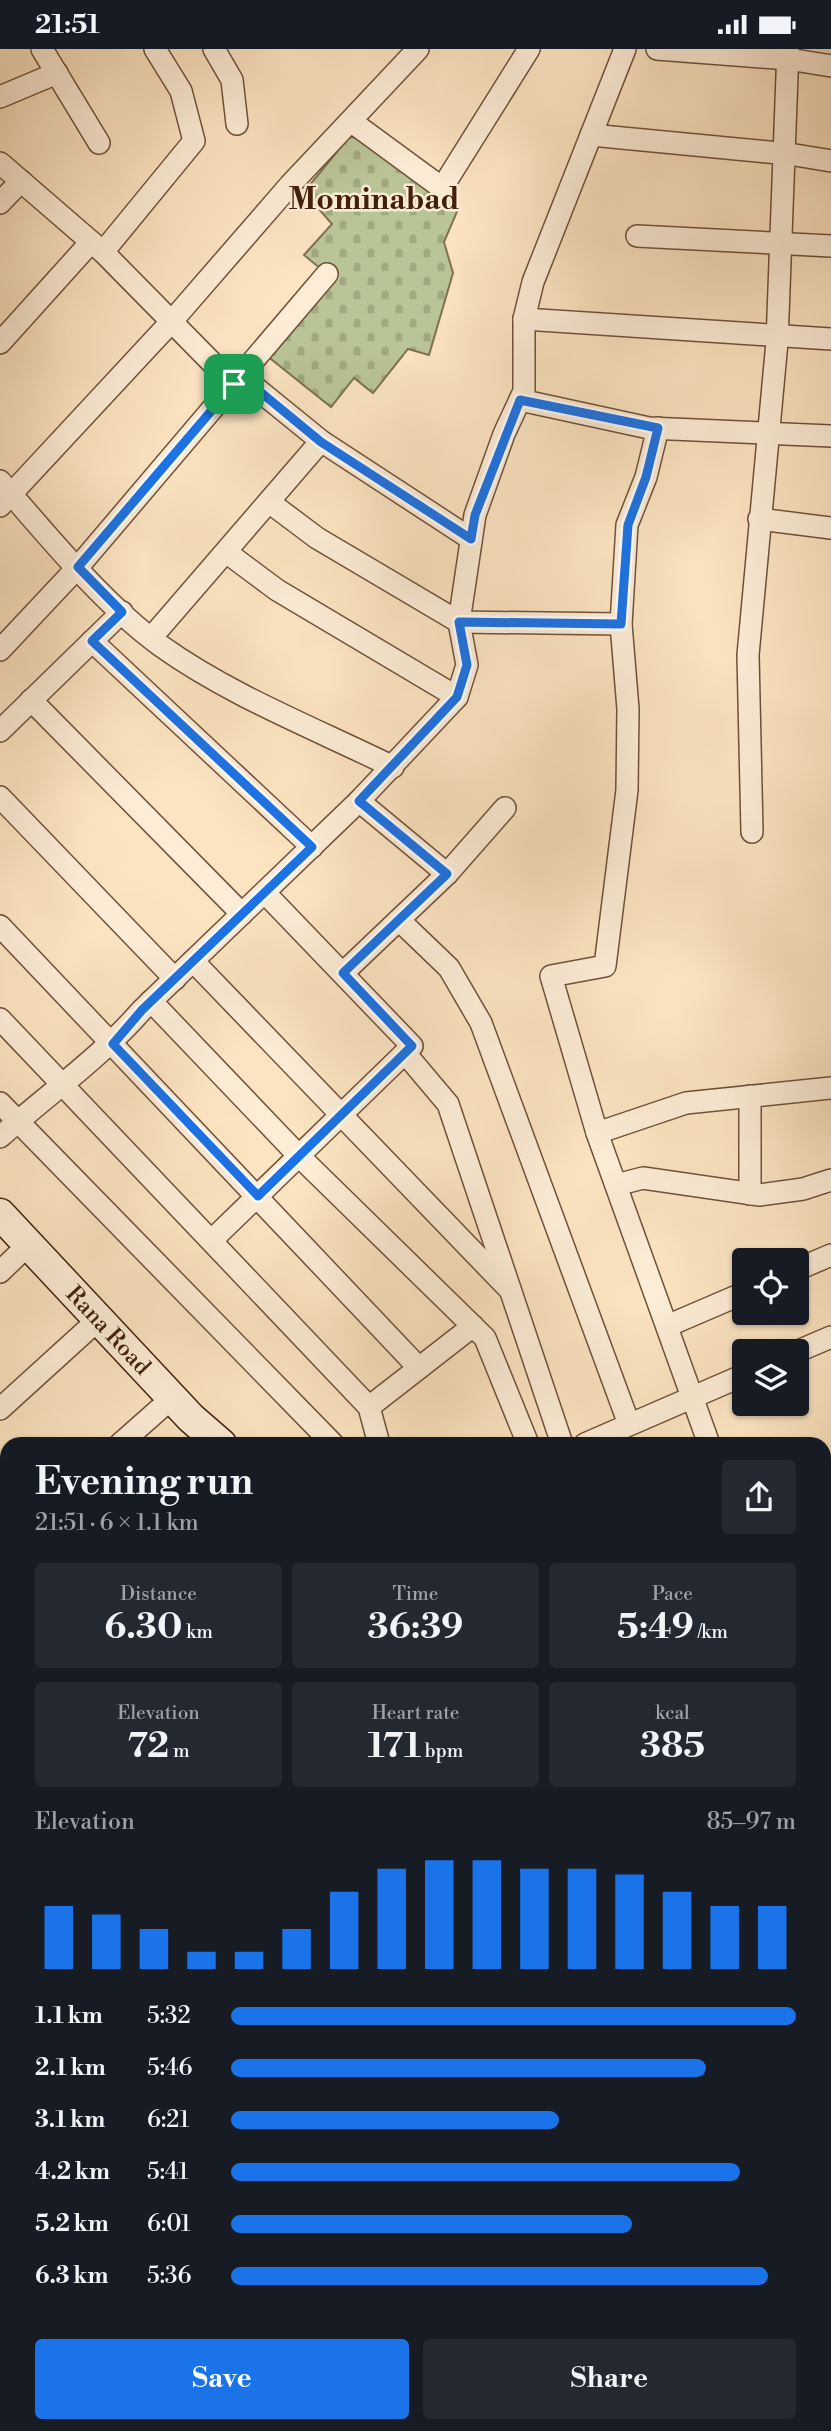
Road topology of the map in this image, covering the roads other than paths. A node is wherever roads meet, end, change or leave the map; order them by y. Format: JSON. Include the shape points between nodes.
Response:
{"nodes":[{"id":1,"x":43,"y":49,"type":"edge"},
{"id":2,"x":155,"y":49,"type":"edge"},
{"id":3,"x":214,"y":49,"type":"edge"},
{"id":4,"x":418,"y":49,"type":"edge"},
{"id":5,"x":529,"y":49,"type":"edge"},
{"id":6,"x":625,"y":49,"type":"edge"},
{"id":7,"x":657,"y":49,"type":"edge"},
{"id":8,"x":788,"y":54,"type":"edge"},
{"id":9,"x":831,"y":66,"type":"edge"},
{"id":10,"x":57,"y":73,"type":"junction"},
{"id":11,"x":0,"y":97,"type":"edge"},
{"id":12,"x":352,"y":121,"type":"junction"},
{"id":13,"x":237,"y":124,"type":"dead end"},
{"id":14,"x":591,"y":135,"type":"junction"},
{"id":15,"x":99,"y":143,"type":"dead end"},
{"id":16,"x":784,"y":154,"type":"junction"},
{"id":17,"x":831,"y":161,"type":"edge"},
{"id":18,"x":0,"y":163,"type":"edge"},
{"id":19,"x":21,"y":181,"type":"junction"},
{"id":20,"x":0,"y":203,"type":"edge"},
{"id":21,"x":637,"y":236,"type":"dead end"},
{"id":22,"x":781,"y":242,"type":"junction"},
{"id":23,"x":831,"y":246,"type":"edge"},
{"id":24,"x":97,"y":247,"type":"junction"},
{"id":25,"x":327,"y":274,"type":"dead end"},
{"id":26,"x":524,"y":319,"type":"junction"},
{"id":27,"x":173,"y":321,"type":"junction"},
{"id":28,"x":778,"y":335,"type":"junction"},
{"id":29,"x":831,"y":339,"type":"edge"},
{"id":30,"x":0,"y":343,"type":"edge"},
{"id":31,"x":238,"y":380,"type":"junction"},
{"id":32,"x":520,"y":400,"type":"junction"},
{"id":33,"x":658,"y":428,"type":"junction"},
{"id":34,"x":768,"y":431,"type":"junction"},
{"id":35,"x":831,"y":436,"type":"edge"},
{"id":36,"x":321,"y":442,"type":"junction"},
{"id":37,"x":4,"y":494,"type":"edge"},
{"id":38,"x":269,"y":502,"type":"junction"},
{"id":39,"x":759,"y":519,"type":"junction"},
{"id":40,"x":831,"y":527,"type":"edge"},
{"id":41,"x":471,"y":539,"type":"junction"},
{"id":42,"x":226,"y":552,"type":"junction"},
{"id":43,"x":78,"y":567,"type":"junction"},
{"id":44,"x":122,"y":612,"type":"junction"},
{"id":45,"x":459,"y":622,"type":"junction"},
{"id":46,"x":621,"y":624,"type":"junction"},
{"id":47,"x":151,"y":638,"type":"junction"},
{"id":48,"x":92,"y":641,"type":"junction"},
{"id":49,"x":0,"y":650,"type":"edge"},
{"id":50,"x":457,"y":697,"type":"junction"},
{"id":51,"x":31,"y":700,"type":"junction"},
{"id":52,"x":0,"y":731,"type":"edge"},
{"id":53,"x":393,"y":767,"type":"junction"},
{"id":54,"x":0,"y":797,"type":"edge"},
{"id":55,"x":359,"y":801,"type":"junction"},
{"id":56,"x":505,"y":808,"type":"dead end"},
{"id":57,"x":752,"y":832,"type":"dead end"},
{"id":58,"x":312,"y":847,"type":"junction"},
{"id":59,"x":447,"y":874,"type":"junction"},
{"id":60,"x":265,"y":893,"type":"junction"},
{"id":61,"x":242,"y":914,"type":"junction"},
{"id":62,"x":399,"y":920,"type":"junction"},
{"id":63,"x":0,"y":926,"type":"edge"},
{"id":64,"x":193,"y":961,"type":"junction"},
{"id":65,"x":343,"y":973,"type":"junction"},
{"id":66,"x":175,"y":979,"type":"junction"},
{"id":67,"x":152,"y":1002,"type":"junction"},
{"id":68,"x":0,"y":1019,"type":"edge"},
{"id":69,"x":113,"y":1044,"type":"junction"},
{"id":70,"x":405,"y":1053,"type":"junction"},
{"id":71,"x":61,"y":1083,"type":"junction"},
{"id":72,"x":831,"y":1088,"type":"edge"},
{"id":73,"x":750,"y":1096,"type":"junction"},
{"id":74,"x":0,"y":1103,"type":"edge"},
{"id":75,"x":341,"y":1115,"type":"junction"},
{"id":76,"x":17,"y":1122,"type":"junction"},
{"id":77,"x":597,"y":1133,"type":"junction"},
{"id":78,"x":0,"y":1137,"type":"edge"},
{"id":79,"x":299,"y":1156,"type":"junction"},
{"id":80,"x":831,"y":1180,"type":"edge"},
{"id":81,"x":616,"y":1185,"type":"junction"},
{"id":82,"x":750,"y":1194,"type":"junction"},
{"id":83,"x":258,"y":1196,"type":"junction"},
{"id":84,"x":0,"y":1214,"type":"edge"},
{"id":85,"x":212,"y":1240,"type":"junction"},
{"id":86,"x":29,"y":1244,"type":"junction"},
{"id":87,"x":831,"y":1255,"type":"edge"},
{"id":88,"x":809,"y":1264,"type":"edge"},
{"id":89,"x":0,"y":1272,"type":"edge"},
{"id":90,"x":510,"y":1290,"type":"junction"},
{"id":91,"x":732,"y":1298,"type":"edge"},
{"id":92,"x":99,"y":1319,"type":"junction"},
{"id":93,"x":473,"y":1326,"type":"junction"},
{"id":94,"x":667,"y":1326,"type":"junction"},
{"id":95,"x":831,"y":1337,"type":"edge"},
{"id":96,"x":809,"y":1346,"type":"edge"},
{"id":97,"x":419,"y":1368,"type":"junction"},
{"id":98,"x":732,"y":1380,"type":"edge"},
{"id":99,"x":693,"y":1397,"type":"junction"},
{"id":100,"x":172,"y":1398,"type":"junction"},
{"id":101,"x":369,"y":1408,"type":"junction"},
{"id":102,"x":0,"y":1409,"type":"edge"},
{"id":103,"x":629,"y":1424,"type":"junction"},
{"id":104,"x":128,"y":1437,"type":"edge"},
{"id":105,"x":214,"y":1437,"type":"edge"},
{"id":106,"x":326,"y":1437,"type":"edge"},
{"id":107,"x":377,"y":1437,"type":"edge"},
{"id":108,"x":524,"y":1437,"type":"edge"},
{"id":109,"x":560,"y":1437,"type":"edge"},
{"id":110,"x":600,"y":1437,"type":"edge"},
{"id":111,"x":707,"y":1437,"type":"edge"}],
"edges":[{"from":1,"to":10,"type":"street"},
{"from":2,"to":24,"type":"street","via":[[181,91],[194,141]]},
{"from":3,"to":13,"type":"street","via":[[232,80]]},
{"from":4,"to":12,"type":"street"},
{"from":5,"to":12,"type":"street","via":[[442,188]]},
{"from":6,"to":14,"type":"street"},
{"from":7,"to":8,"type":"street"},
{"from":8,"to":9,"type":"street"},
{"from":8,"to":16,"type":"street"},
{"from":10,"to":11,"type":"street"},
{"from":10,"to":15,"type":"street"},
{"from":12,"to":27,"type":"street","via":[[290,185]]},
{"from":14,"to":16,"type":"street"},
{"from":14,"to":26,"type":"street","via":[[533,282]]},
{"from":16,"to":17,"type":"street"},
{"from":16,"to":22,"type":"street"},
{"from":18,"to":19,"type":"street"},
{"from":19,"to":20,"type":"street"},
{"from":19,"to":24,"type":"street"},
{"from":21,"to":22,"type":"street"},
{"from":22,"to":23,"type":"street"},
{"from":22,"to":28,"type":"street"},
{"from":24,"to":27,"type":"street"},
{"from":24,"to":30,"type":"street"},
{"from":25,"to":31,"type":"street"},
{"from":26,"to":28,"type":"street"},
{"from":26,"to":32,"type":"street","via":[[524,391]]},
{"from":27,"to":31,"type":"street"},
{"from":27,"to":37,"type":"street"},
{"from":28,"to":29,"type":"street"},
{"from":28,"to":34,"type":"street"},
{"from":31,"to":36,"type":"street"},
{"from":31,"to":43,"type":"street"},
{"from":32,"to":33,"type":"street"},
{"from":32,"to":41,"type":"street","via":[[475,515]]},
{"from":33,"to":34,"type":"street"},
{"from":33,"to":46,"type":"street","via":[[628,525]]},
{"from":34,"to":35,"type":"street"},
{"from":34,"to":39,"type":"street"},
{"from":36,"to":38,"type":"street"},
{"from":36,"to":41,"type":"street"},
{"from":37,"to":43,"type":"street"},
{"from":38,"to":42,"type":"street"},
{"from":38,"to":45,"type":"street","via":[[317,538]]},
{"from":39,"to":40,"type":"street"},
{"from":39,"to":57,"type":"street","via":[[748,655]]},
{"from":41,"to":45,"type":"street"},
{"from":42,"to":47,"type":"street"},
{"from":42,"to":50,"type":"street","via":[[277,590]]},
{"from":43,"to":44,"type":"street"},
{"from":43,"to":49,"type":"street"},
{"from":44,"to":47,"type":"street"},
{"from":44,"to":48,"type":"street"},
{"from":45,"to":46,"type":"street"},
{"from":45,"to":50,"type":"street","via":[[467,665]]},
{"from":46,"to":77,"type":"street","via":[[628,709],[627,790],[605,965],[551,976]]},
{"from":47,"to":53,"type":"street","via":[[200,672]]},
{"from":48,"to":51,"type":"street"},
{"from":48,"to":58,"type":"street"},
{"from":50,"to":53,"type":"street"},
{"from":51,"to":52,"type":"street"},
{"from":51,"to":61,"type":"street"},
{"from":53,"to":55,"type":"street"},
{"from":54,"to":66,"type":"street"},
{"from":55,"to":58,"type":"street"},
{"from":55,"to":59,"type":"street"},
{"from":56,"to":59,"type":"street"},
{"from":58,"to":60,"type":"street"},
{"from":59,"to":62,"type":"street"},
{"from":60,"to":61,"type":"street"},
{"from":60,"to":65,"type":"street"},
{"from":61,"to":64,"type":"street"},
{"from":62,"to":65,"type":"street"},
{"from":62,"to":103,"type":"street","via":[[449,968],[481,1023]]},
{"from":63,"to":69,"type":"street"},
{"from":64,"to":66,"type":"street"},
{"from":64,"to":75,"type":"street"},
{"from":65,"to":70,"type":"street","via":[[412,1046]]},
{"from":66,"to":67,"type":"street"},
{"from":67,"to":69,"type":"street"},
{"from":67,"to":79,"type":"street"},
{"from":68,"to":71,"type":"street"},
{"from":69,"to":71,"type":"street"},
{"from":69,"to":83,"type":"street"},
{"from":70,"to":75,"type":"street"},
{"from":70,"to":90,"type":"street","via":[[448,1104]]},
{"from":71,"to":76,"type":"street"},
{"from":71,"to":85,"type":"street"},
{"from":72,"to":73,"type":"street"},
{"from":73,"to":77,"type":"street","via":[[686,1103]]},
{"from":73,"to":82,"type":"street"},
{"from":74,"to":76,"type":"street"},
{"from":75,"to":79,"type":"street"},
{"from":75,"to":90,"type":"street"},
{"from":76,"to":78,"type":"street"},
{"from":76,"to":106,"type":"street"},
{"from":77,"to":81,"type":"street"},
{"from":79,"to":83,"type":"street"},
{"from":79,"to":93,"type":"street"},
{"from":80,"to":82,"type":"street","via":[[803,1189]]},
{"from":81,"to":82,"type":"street","via":[[643,1178]]},
{"from":81,"to":94,"type":"street"},
{"from":83,"to":85,"type":"street"},
{"from":83,"to":97,"type":"street"},
{"from":84,"to":86,"type":"street","name":"Rana Road"},
{"from":85,"to":101,"type":"street"},
{"from":86,"to":89,"type":"street"},
{"from":86,"to":92,"type":"street","name":"Rana Road"},
{"from":87,"to":88,"type":"street"},
{"from":90,"to":109,"type":"street"},
{"from":91,"to":94,"type":"street"},
{"from":92,"to":100,"type":"street","name":"Rana Road"},
{"from":92,"to":102,"type":"street"},
{"from":93,"to":97,"type":"street"},
{"from":93,"to":108,"type":"street","via":[[485,1338]]},
{"from":94,"to":99,"type":"street"},
{"from":95,"to":96,"type":"street"},
{"from":97,"to":101,"type":"street"},
{"from":98,"to":99,"type":"street"},
{"from":99,"to":103,"type":"street"},
{"from":99,"to":111,"type":"street"},
{"from":100,"to":104,"type":"street"},
{"from":100,"to":105,"type":"street","name":"Rana Road"},
{"from":101,"to":107,"type":"street"},
{"from":103,"to":110,"type":"street"}]}
